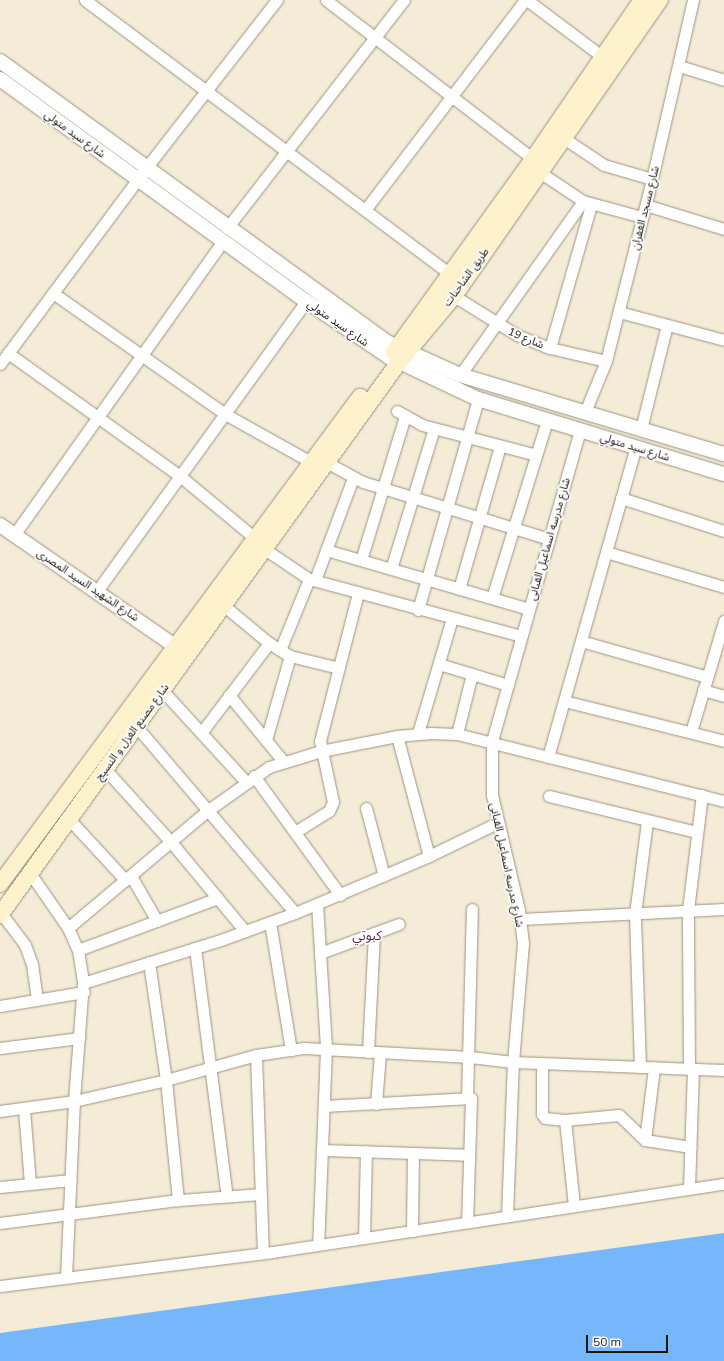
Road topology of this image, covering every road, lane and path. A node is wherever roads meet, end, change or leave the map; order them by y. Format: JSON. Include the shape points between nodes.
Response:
{"nodes":[{"id":1,"x":277,"y":0,"type":"edge"},
{"id":2,"x":326,"y":0,"type":"edge"},
{"id":3,"x":404,"y":0,"type":"edge"},
{"id":4,"x":526,"y":0,"type":"edge"},
{"id":5,"x":642,"y":0,"type":"edge"},
{"id":6,"x":660,"y":0,"type":"edge"},
{"id":7,"x":693,"y":0,"type":"edge"},
{"id":8,"x":92,"y":2,"type":"edge"},
{"id":9,"x":374,"y":38,"type":"junction"},
{"id":10,"x":604,"y":57,"type":"junction"},
{"id":11,"x":0,"y":61,"type":"edge"},
{"id":12,"x":679,"y":66,"type":"junction"},
{"id":13,"x":0,"y":79,"type":"edge"},
{"id":14,"x":724,"y":80,"type":"edge"},
{"id":15,"x":207,"y":90,"type":"junction"},
{"id":16,"x":450,"y":98,"type":"junction"},
{"id":17,"x":565,"y":139,"type":"junction"},
{"id":18,"x":287,"y":151,"type":"junction"},
{"id":19,"x":537,"y":166,"type":"junction"},
{"id":20,"x":146,"y":168,"type":"junction"},
{"id":21,"x":137,"y":179,"type":"junction"},
{"id":22,"x":652,"y":179,"type":"junction"},
{"id":23,"x":587,"y":203,"type":"junction"},
{"id":24,"x":646,"y":205,"type":"junction"},
{"id":25,"x":365,"y":210,"type":"junction"},
{"id":26,"x":642,"y":217,"type":"junction"},
{"id":27,"x":724,"y":229,"type":"edge"},
{"id":28,"x":225,"y":235,"type":"junction"},
{"id":29,"x":449,"y":273,"type":"junction"},
{"id":30,"x":53,"y":293,"type":"junction"},
{"id":31,"x":454,"y":296,"type":"junction"},
{"id":32,"x":306,"y":301,"type":"junction"},
{"id":33,"x":619,"y":312,"type":"junction"},
{"id":34,"x":497,"y":325,"type":"junction"},
{"id":35,"x":668,"y":325,"type":"junction"},
{"id":36,"x":723,"y":337,"type":"edge"},
{"id":37,"x":550,"y":348,"type":"junction"},
{"id":38,"x":8,"y":353,"type":"junction"},
{"id":39,"x":398,"y":354,"type":"junction"},
{"id":40,"x":141,"y":355,"type":"junction"},
{"id":41,"x":606,"y":361,"type":"junction"},
{"id":42,"x":0,"y":364,"type":"edge"},
{"id":43,"x":460,"y":375,"type":"junction"},
{"id":44,"x":478,"y":399,"type":"junction"},
{"id":45,"x":585,"y":412,"type":"junction"},
{"id":46,"x":225,"y":414,"type":"junction"},
{"id":47,"x":97,"y":417,"type":"junction"},
{"id":48,"x":547,"y":420,"type":"junction"},
{"id":49,"x":434,"y":428,"type":"junction"},
{"id":50,"x":641,"y":429,"type":"junction"},
{"id":51,"x":580,"y":430,"type":"junction"},
{"id":52,"x":468,"y":437,"type":"junction"},
{"id":53,"x":500,"y":446,"type":"junction"},
{"id":54,"x":636,"y":447,"type":"junction"},
{"id":55,"x":724,"y":454,"type":"edge"},
{"id":56,"x":536,"y":455,"type":"junction"},
{"id":57,"x":320,"y":465,"type":"junction"},
{"id":58,"x":724,"y":474,"type":"edge"},
{"id":59,"x":180,"y":476,"type":"junction"},
{"id":60,"x":353,"y":478,"type":"junction"},
{"id":61,"x":383,"y":488,"type":"junction"},
{"id":62,"x":413,"y":498,"type":"junction"},
{"id":63,"x":621,"y":498,"type":"junction"},
{"id":64,"x":446,"y":508,"type":"junction"},
{"id":65,"x":479,"y":518,"type":"junction"},
{"id":66,"x":0,"y":525,"type":"edge"},
{"id":67,"x":514,"y":528,"type":"junction"},
{"id":68,"x":724,"y":531,"type":"edge"},
{"id":69,"x":14,"y":535,"type":"junction"},
{"id":70,"x":549,"y":539,"type":"junction"},
{"id":71,"x":260,"y":544,"type":"junction"},
{"id":72,"x":326,"y":550,"type":"junction"},
{"id":73,"x":606,"y":552,"type":"junction"},
{"id":74,"x":361,"y":560,"type":"junction"},
{"id":75,"x":391,"y":569,"type":"junction"},
{"id":76,"x":427,"y":579,"type":"junction"},
{"id":77,"x":312,"y":580,"type":"junction"},
{"id":78,"x":724,"y":587,"type":"edge"},
{"id":79,"x":459,"y":589,"type":"junction"},
{"id":80,"x":97,"y":591,"type":"junction"},
{"id":81,"x":358,"y":593,"type":"junction"},
{"id":82,"x":492,"y":598,"type":"junction"},
{"id":83,"x":223,"y":605,"type":"junction"},
{"id":84,"x":529,"y":609,"type":"junction"},
{"id":85,"x":418,"y":610,"type":"junction"},
{"id":86,"x":452,"y":618,"type":"junction"},
{"id":87,"x":724,"y":621,"type":"edge"},
{"id":88,"x":522,"y":636,"type":"junction"},
{"id":89,"x":581,"y":641,"type":"junction"},
{"id":90,"x":269,"y":643,"type":"junction"},
{"id":91,"x":175,"y":646,"type":"junction"},
{"id":92,"x":285,"y":653,"type":"junction"},
{"id":93,"x":439,"y":664,"type":"junction"},
{"id":94,"x":339,"y":668,"type":"junction"},
{"id":95,"x":472,"y":674,"type":"junction"},
{"id":96,"x":707,"y":677,"type":"junction"},
{"id":97,"x":508,"y":685,"type":"junction"},
{"id":98,"x":162,"y":690,"type":"junction"},
{"id":99,"x":703,"y":690,"type":"junction"},
{"id":100,"x":229,"y":695,"type":"junction"},
{"id":101,"x":724,"y":696,"type":"edge"},
{"id":102,"x":564,"y":701,"type":"junction"},
{"id":103,"x":136,"y":726,"type":"junction"},
{"id":104,"x":691,"y":732,"type":"junction"},
{"id":105,"x":200,"y":733,"type":"junction"},
{"id":106,"x":418,"y":734,"type":"junction"},
{"id":107,"x":457,"y":734,"type":"junction"},
{"id":108,"x":397,"y":736,"type":"junction"},
{"id":109,"x":266,"y":740,"type":"junction"},
{"id":110,"x":492,"y":741,"type":"junction"},
{"id":111,"x":724,"y":741,"type":"edge"},
{"id":112,"x":321,"y":751,"type":"junction"},
{"id":113,"x":548,"y":757,"type":"junction"},
{"id":114,"x":283,"y":761,"type":"junction"},
{"id":115,"x":105,"y":769,"type":"junction"},
{"id":116,"x":250,"y":779,"type":"junction"},
{"id":117,"x":702,"y":795,"type":"junction"},
{"id":118,"x":549,"y":796,"type":"dead end"},
{"id":119,"x":724,"y":801,"type":"edge"},
{"id":120,"x":366,"y":808,"type":"dead end"},
{"id":121,"x":207,"y":811,"type":"junction"},
{"id":122,"x":69,"y":819,"type":"junction"},
{"id":123,"x":647,"y":821,"type":"junction"},
{"id":124,"x":497,"y":823,"type":"junction"},
{"id":125,"x":295,"y":832,"type":"junction"},
{"id":126,"x":697,"y":832,"type":"junction"},
{"id":127,"x":171,"y":842,"type":"junction"},
{"id":128,"x":429,"y":856,"type":"junction"},
{"id":129,"x":30,"y":873,"type":"junction"},
{"id":130,"x":384,"y":876,"type":"junction"},
{"id":131,"x":128,"y":878,"type":"junction"},
{"id":132,"x":0,"y":884,"type":"edge"},
{"id":133,"x":340,"y":895,"type":"junction"},
{"id":134,"x":218,"y":898,"type":"junction"},
{"id":135,"x":317,"y":904,"type":"junction"},
{"id":136,"x":472,"y":909,"type":"dead end"},
{"id":137,"x":688,"y":910,"type":"junction"},
{"id":138,"x":724,"y":910,"type":"edge"},
{"id":139,"x":295,"y":913,"type":"junction"},
{"id":140,"x":1,"y":914,"type":"edge"},
{"id":141,"x":635,"y":914,"type":"junction"},
{"id":142,"x":521,"y":919,"type":"junction"},
{"id":143,"x":157,"y":921,"type":"junction"},
{"id":144,"x":270,"y":922,"type":"junction"},
{"id":145,"x":399,"y":924,"type":"dead end"},
{"id":146,"x":68,"y":928,"type":"junction"},
{"id":147,"x":245,"y":931,"type":"junction"},
{"id":148,"x":374,"y":933,"type":"junction"},
{"id":149,"x":195,"y":948,"type":"junction"},
{"id":150,"x":78,"y":950,"type":"junction"},
{"id":151,"x":320,"y":954,"type":"junction"},
{"id":152,"x":149,"y":962,"type":"junction"},
{"id":153,"x":83,"y":988,"type":"junction"},
{"id":154,"x":37,"y":1000,"type":"junction"},
{"id":155,"x":0,"y":1006,"type":"edge"},
{"id":156,"x":79,"y":1038,"type":"junction"},
{"id":157,"x":0,"y":1048,"type":"edge"},
{"id":158,"x":326,"y":1048,"type":"junction"},
{"id":159,"x":291,"y":1050,"type":"junction"},
{"id":160,"x":368,"y":1052,"type":"junction"},
{"id":161,"x":380,"y":1053,"type":"junction"},
{"id":162,"x":256,"y":1055,"type":"junction"},
{"id":163,"x":470,"y":1058,"type":"junction"},
{"id":164,"x":513,"y":1062,"type":"junction"},
{"id":165,"x":542,"y":1063,"type":"junction"},
{"id":166,"x":211,"y":1066,"type":"junction"},
{"id":167,"x":640,"y":1067,"type":"junction"},
{"id":168,"x":654,"y":1068,"type":"junction"},
{"id":169,"x":691,"y":1069,"type":"junction"},
{"id":170,"x":724,"y":1070,"type":"edge"},
{"id":171,"x":166,"y":1080,"type":"junction"},
{"id":172,"x":467,"y":1097,"type":"junction"},
{"id":173,"x":74,"y":1101,"type":"junction"},
{"id":174,"x":376,"y":1104,"type":"junction"},
{"id":175,"x":324,"y":1106,"type":"junction"},
{"id":176,"x":24,"y":1109,"type":"junction"},
{"id":177,"x":0,"y":1111,"type":"edge"},
{"id":178,"x":565,"y":1120,"type":"junction"},
{"id":179,"x":645,"y":1140,"type":"junction"},
{"id":180,"x":690,"y":1146,"type":"junction"},
{"id":181,"x":322,"y":1150,"type":"junction"},
{"id":182,"x":366,"y":1152,"type":"junction"},
{"id":183,"x":413,"y":1153,"type":"junction"},
{"id":184,"x":469,"y":1155,"type":"junction"},
{"id":185,"x":70,"y":1180,"type":"junction"},
{"id":186,"x":30,"y":1184,"type":"junction"},
{"id":187,"x":724,"y":1184,"type":"edge"},
{"id":188,"x":0,"y":1187,"type":"edge"},
{"id":189,"x":226,"y":1189,"type":"dead end"},
{"id":190,"x":689,"y":1189,"type":"junction"},
{"id":191,"x":259,"y":1194,"type":"junction"},
{"id":192,"x":178,"y":1200,"type":"junction"},
{"id":193,"x":574,"y":1205,"type":"junction"},
{"id":194,"x":69,"y":1215,"type":"junction"},
{"id":195,"x":507,"y":1216,"type":"junction"},
{"id":196,"x":467,"y":1222,"type":"junction"},
{"id":197,"x":0,"y":1224,"type":"edge"},
{"id":198,"x":412,"y":1231,"type":"junction"},
{"id":199,"x":364,"y":1238,"type":"junction"},
{"id":200,"x":318,"y":1245,"type":"junction"},
{"id":201,"x":263,"y":1253,"type":"junction"},
{"id":202,"x":66,"y":1276,"type":"junction"},
{"id":203,"x":0,"y":1286,"type":"edge"}],
"edges":[{"from":1,"to":15,"type":"street"},
{"from":2,"to":9,"type":"street"},
{"from":3,"to":9,"type":"street"},
{"from":4,"to":10,"type":"street"},
{"from":4,"to":16,"type":"street"},
{"from":5,"to":10,"type":"main road","name":"طريق الشاحنات"},
{"from":6,"to":17,"type":"main road","name":"طريق الشاحنات"},
{"from":7,"to":12,"type":"street","name":"شارع مسجد الغفران"},
{"from":8,"to":15,"type":"street"},
{"from":9,"to":16,"type":"street"},
{"from":9,"to":18,"type":"street"},
{"from":10,"to":19,"type":"main road","name":"طريق الشاحنات"},
{"from":11,"to":20,"type":"street","name":"شارع سيد متولي"},
{"from":12,"to":14,"type":"street"},
{"from":12,"to":22,"type":"street","name":"شارع مسجد الغفران"},
{"from":13,"to":21,"type":"street","name":"شارع سيد متولي"},
{"from":15,"to":18,"type":"street"},
{"from":15,"to":20,"type":"street"},
{"from":16,"to":19,"type":"street"},
{"from":16,"to":25,"type":"street"},
{"from":17,"to":19,"type":"main road","name":"طريق الشاحنات"},
{"from":17,"to":22,"type":"street","via":[[604,165]]},
{"from":18,"to":25,"type":"street"},
{"from":18,"to":28,"type":"street"},
{"from":19,"to":23,"type":"street"},
{"from":19,"to":29,"type":"main road","name":"طريق الشاحنات"},
{"from":19,"to":31,"type":"main road","name":"طريق الشاحنات"},
{"from":20,"to":21,"type":"street"},
{"from":20,"to":28,"type":"street","name":"شارع سيد متولي"},
{"from":21,"to":28,"type":"street","name":"شارع سيد متولي"},
{"from":21,"to":30,"type":"street"},
{"from":22,"to":24,"type":"street","name":"شارع مسجد الغفران"},
{"from":23,"to":26,"type":"street"},
{"from":23,"to":34,"type":"street"},
{"from":23,"to":37,"type":"street"},
{"from":24,"to":26,"type":"street","name":"شارع مسجد الغفران"},
{"from":24,"to":27,"type":"street"},
{"from":25,"to":29,"type":"street"},
{"from":26,"to":33,"type":"street","name":"شارع مسجد الغفران"},
{"from":28,"to":32,"type":"street","name":"شارع سيد متولي"},
{"from":28,"to":39,"type":"street","name":"شارع سيد متولي","via":[[385,341]]},
{"from":28,"to":40,"type":"street"},
{"from":29,"to":39,"type":"main road","name":"طريق الشاحنات"},
{"from":30,"to":38,"type":"street"},
{"from":30,"to":40,"type":"street"},
{"from":31,"to":34,"type":"street","name":"شارع 19"},
{"from":31,"to":39,"type":"main road","name":"طريق الشاحنات"},
{"from":32,"to":39,"type":"street","name":"شارع سيد متولي"},
{"from":32,"to":46,"type":"street"},
{"from":33,"to":35,"type":"street"},
{"from":33,"to":41,"type":"street","name":"شارع مسجد الغفران"},
{"from":34,"to":37,"type":"street","name":"شارع 19"},
{"from":34,"to":43,"type":"street"},
{"from":35,"to":36,"type":"street"},
{"from":35,"to":50,"type":"street"},
{"from":37,"to":41,"type":"street","name":"شارع 19"},
{"from":38,"to":42,"type":"street"},
{"from":38,"to":47,"type":"street"},
{"from":39,"to":43,"type":"street","name":"شارع سيد متولي"},
{"from":39,"to":44,"type":"street","name":"شارع سيد متولي"},
{"from":39,"to":57,"type":"main road","name":"طريق الشاحنات"},
{"from":40,"to":46,"type":"street"},
{"from":40,"to":47,"type":"street"},
{"from":41,"to":45,"type":"street","name":"شارع مسجد الغفران"},
{"from":43,"to":45,"type":"street","name":"شارع سيد متولي"},
{"from":44,"to":48,"type":"street","name":"شارع سيد متولي"},
{"from":44,"to":52,"type":"street"},
{"from":45,"to":50,"type":"street","name":"شارع سيد متولي"},
{"from":46,"to":57,"type":"street"},
{"from":46,"to":59,"type":"street"},
{"from":47,"to":59,"type":"street"},
{"from":47,"to":69,"type":"street"},
{"from":48,"to":51,"type":"street","name":"شارع سيد متولي"},
{"from":48,"to":56,"type":"street"},
{"from":49,"to":52,"type":"street"},
{"from":49,"to":61,"type":"street","via":[[401,414]]},
{"from":49,"to":62,"type":"street"},
{"from":50,"to":55,"type":"street","name":"شارع سيد متولي"},
{"from":51,"to":54,"type":"street","name":"شارع سيد متولي"},
{"from":51,"to":70,"type":"street","name":"شارع مدرسه اسماعيل القبانى"},
{"from":52,"to":53,"type":"street"},
{"from":52,"to":64,"type":"street"},
{"from":53,"to":56,"type":"street"},
{"from":53,"to":65,"type":"street"},
{"from":54,"to":58,"type":"street","name":"شارع سيد متولي"},
{"from":54,"to":63,"type":"street"},
{"from":56,"to":67,"type":"street"},
{"from":57,"to":60,"type":"street"},
{"from":57,"to":71,"type":"main road","name":"طريق الشاحنات"},
{"from":59,"to":71,"type":"street"},
{"from":59,"to":80,"type":"street"},
{"from":60,"to":61,"type":"street"},
{"from":60,"to":72,"type":"street"},
{"from":61,"to":62,"type":"street"},
{"from":61,"to":74,"type":"street"},
{"from":62,"to":64,"type":"street"},
{"from":62,"to":75,"type":"street"},
{"from":63,"to":68,"type":"street"},
{"from":63,"to":73,"type":"street"},
{"from":64,"to":65,"type":"street"},
{"from":64,"to":76,"type":"street"},
{"from":65,"to":67,"type":"street"},
{"from":65,"to":79,"type":"street"},
{"from":66,"to":69,"type":"street","name":"شارع الشهيد السيد المصرى"},
{"from":67,"to":70,"type":"street"},
{"from":67,"to":82,"type":"street"},
{"from":69,"to":80,"type":"street","name":"شارع الشهيد السيد المصرى"},
{"from":70,"to":84,"type":"street","name":"شارع مدرسه اسماعيل القبانى"},
{"from":71,"to":77,"type":"street"},
{"from":71,"to":83,"type":"main road","name":"شارع مصنع الغزل و النسيج"},
{"from":71,"to":91,"type":"main road","name":"شارع مصنع الغزل و النسيج"},
{"from":72,"to":74,"type":"street"},
{"from":72,"to":77,"type":"street"},
{"from":73,"to":78,"type":"street"},
{"from":73,"to":89,"type":"street"},
{"from":74,"to":75,"type":"street"},
{"from":75,"to":76,"type":"street"},
{"from":76,"to":79,"type":"street"},
{"from":76,"to":85,"type":"street"},
{"from":77,"to":81,"type":"street"},
{"from":77,"to":92,"type":"street"},
{"from":79,"to":82,"type":"street"},
{"from":80,"to":91,"type":"street","name":"شارع الشهيد السيد المصرى"},
{"from":81,"to":85,"type":"street"},
{"from":81,"to":94,"type":"street"},
{"from":82,"to":84,"type":"street"},
{"from":83,"to":90,"type":"street"},
{"from":83,"to":98,"type":"main road","name":"شارع مصنع الغزل و النسيج"},
{"from":84,"to":88,"type":"street","name":"شارع مدرسه اسماعيل القبانى"},
{"from":85,"to":86,"type":"street"},
{"from":86,"to":88,"type":"street"},
{"from":86,"to":93,"type":"street"},
{"from":87,"to":96,"type":"street"},
{"from":88,"to":97,"type":"street","name":"شارع مدرسه اسماعيل القبانى"},
{"from":89,"to":96,"type":"street"},
{"from":89,"to":102,"type":"street"},
{"from":90,"to":92,"type":"street"},
{"from":90,"to":100,"type":"street"},
{"from":91,"to":132,"type":"main road","name":"شارع مصنع الغزل و النسيج"},
{"from":92,"to":94,"type":"street"},
{"from":92,"to":109,"type":"street"},
{"from":93,"to":95,"type":"street"},
{"from":93,"to":106,"type":"street"},
{"from":94,"to":112,"type":"street","via":[[321,733]]},
{"from":95,"to":97,"type":"street"},
{"from":95,"to":107,"type":"street"},
{"from":96,"to":99,"type":"street"},
{"from":97,"to":110,"type":"street","name":"شارع مدرسه اسماعيل القبانى"},
{"from":98,"to":103,"type":"main road","name":"شارع مصنع الغزل و النسيج"},
{"from":98,"to":105,"type":"street"},
{"from":99,"to":101,"type":"street"},
{"from":99,"to":104,"type":"street"},
{"from":100,"to":105,"type":"street"},
{"from":100,"to":109,"type":"street"},
{"from":102,"to":104,"type":"street"},
{"from":102,"to":113,"type":"street"},
{"from":103,"to":115,"type":"main road","name":"شارع مصنع الغزل و النسيج"},
{"from":103,"to":121,"type":"street"},
{"from":104,"to":111,"type":"street"},
{"from":105,"to":116,"type":"street"},
{"from":106,"to":107,"type":"street"},
{"from":106,"to":108,"type":"street"},
{"from":107,"to":110,"type":"street"},
{"from":108,"to":112,"type":"street"},
{"from":108,"to":128,"type":"street"},
{"from":109,"to":114,"type":"street"},
{"from":110,"to":113,"type":"street"},
{"from":110,"to":124,"type":"street","name":"شارع مدرسه اسماعيل القبانى","via":[[492,795]]},
{"from":112,"to":114,"type":"street"},
{"from":112,"to":125,"type":"street","via":[[333,802],[329,811]]},
{"from":113,"to":117,"type":"street"},
{"from":114,"to":116,"type":"street"},
{"from":115,"to":122,"type":"main road","name":"شارع مصنع الغزل و النسيج"},
{"from":115,"to":127,"type":"street"},
{"from":116,"to":121,"type":"street"},
{"from":116,"to":125,"type":"street"},
{"from":117,"to":119,"type":"street"},
{"from":117,"to":126,"type":"street"},
{"from":118,"to":123,"type":"street"},
{"from":120,"to":130,"type":"street"},
{"from":121,"to":127,"type":"street"},
{"from":121,"to":139,"type":"street"},
{"from":122,"to":129,"type":"main road","name":"شارع مصنع الغزل و النسيج"},
{"from":122,"to":131,"type":"street"},
{"from":123,"to":126,"type":"street"},
{"from":123,"to":141,"type":"street"},
{"from":124,"to":128,"type":"street"},
{"from":124,"to":142,"type":"street","name":"شارع مدرسه اسماعيل القبانى"},
{"from":125,"to":133,"type":"street"},
{"from":126,"to":137,"type":"street"},
{"from":127,"to":131,"type":"street"},
{"from":127,"to":134,"type":"street"},
{"from":128,"to":130,"type":"street"},
{"from":129,"to":140,"type":"main road","name":"شارع مصنع الغزل و النسيج"},
{"from":129,"to":146,"type":"street"},
{"from":130,"to":133,"type":"street"},
{"from":131,"to":143,"type":"street"},
{"from":131,"to":146,"type":"street"},
{"from":133,"to":135,"type":"street"},
{"from":134,"to":143,"type":"street"},
{"from":134,"to":147,"type":"street"},
{"from":135,"to":139,"type":"street"},
{"from":135,"to":151,"type":"street"},
{"from":136,"to":163,"type":"street"},
{"from":137,"to":138,"type":"street"},
{"from":137,"to":141,"type":"street"},
{"from":137,"to":169,"type":"street"},
{"from":139,"to":144,"type":"street"},
{"from":140,"to":154,"type":"street","via":[[25,944],[32,964]]},
{"from":141,"to":142,"type":"street"},
{"from":141,"to":167,"type":"street"},
{"from":142,"to":164,"type":"street","name":"شارع مدرسه اسماعيل القبانى","via":[[523,943]]},
{"from":143,"to":150,"type":"street"},
{"from":144,"to":147,"type":"street"},
{"from":144,"to":159,"type":"street"},
{"from":145,"to":148,"type":"street"},
{"from":146,"to":150,"type":"street"},
{"from":147,"to":149,"type":"street"},
{"from":148,"to":151,"type":"street"},
{"from":148,"to":160,"type":"street"},
{"from":149,"to":152,"type":"street"},
{"from":149,"to":166,"type":"street"},
{"from":150,"to":153,"type":"street"},
{"from":151,"to":158,"type":"street"},
{"from":152,"to":153,"type":"street"},
{"from":152,"to":171,"type":"street"},
{"from":153,"to":154,"type":"street"},
{"from":153,"to":156,"type":"street"},
{"from":154,"to":155,"type":"street"},
{"from":156,"to":157,"type":"street"},
{"from":156,"to":173,"type":"street"},
{"from":158,"to":159,"type":"street"},
{"from":158,"to":160,"type":"street"},
{"from":158,"to":175,"type":"street"},
{"from":159,"to":162,"type":"street"},
{"from":160,"to":161,"type":"street"},
{"from":161,"to":163,"type":"street"},
{"from":161,"to":174,"type":"street"},
{"from":162,"to":166,"type":"street"},
{"from":162,"to":191,"type":"street"},
{"from":163,"to":164,"type":"street"},
{"from":163,"to":172,"type":"street"},
{"from":164,"to":165,"type":"street"},
{"from":164,"to":195,"type":"street","name":"شارع مدرسه اسماعيل القبانى"},
{"from":165,"to":167,"type":"street"},
{"from":165,"to":178,"type":"street","via":[[542,1114],[547,1118]]},
{"from":166,"to":171,"type":"street"},
{"from":166,"to":189,"type":"street"},
{"from":167,"to":168,"type":"street"},
{"from":168,"to":169,"type":"street"},
{"from":168,"to":179,"type":"street"},
{"from":169,"to":170,"type":"street"},
{"from":169,"to":180,"type":"street"},
{"from":171,"to":173,"type":"street"},
{"from":171,"to":192,"type":"street"},
{"from":172,"to":174,"type":"street"},
{"from":172,"to":184,"type":"street","via":[[472,1103]]},
{"from":173,"to":176,"type":"street"},
{"from":173,"to":185,"type":"street"},
{"from":174,"to":175,"type":"street"},
{"from":175,"to":181,"type":"street"},
{"from":176,"to":177,"type":"street"},
{"from":176,"to":186,"type":"street"},
{"from":178,"to":179,"type":"street","via":[[620,1115]]},
{"from":178,"to":193,"type":"street"},
{"from":179,"to":180,"type":"street"},
{"from":180,"to":190,"type":"street"},
{"from":181,"to":182,"type":"street"},
{"from":181,"to":200,"type":"street"},
{"from":182,"to":183,"type":"street"},
{"from":182,"to":199,"type":"street"},
{"from":183,"to":184,"type":"street"},
{"from":183,"to":198,"type":"street"},
{"from":184,"to":196,"type":"street"},
{"from":185,"to":186,"type":"street"},
{"from":185,"to":194,"type":"street"},
{"from":186,"to":188,"type":"street"},
{"from":187,"to":190,"type":"street"},
{"from":190,"to":193,"type":"street"},
{"from":191,"to":192,"type":"street"},
{"from":191,"to":201,"type":"street"},
{"from":192,"to":194,"type":"street"},
{"from":193,"to":195,"type":"street"},
{"from":194,"to":197,"type":"street"},
{"from":194,"to":202,"type":"street"},
{"from":195,"to":196,"type":"street"},
{"from":196,"to":198,"type":"street"},
{"from":198,"to":199,"type":"street"},
{"from":199,"to":200,"type":"street"},
{"from":200,"to":201,"type":"street"},
{"from":201,"to":202,"type":"street"},
{"from":202,"to":203,"type":"street"}]}
